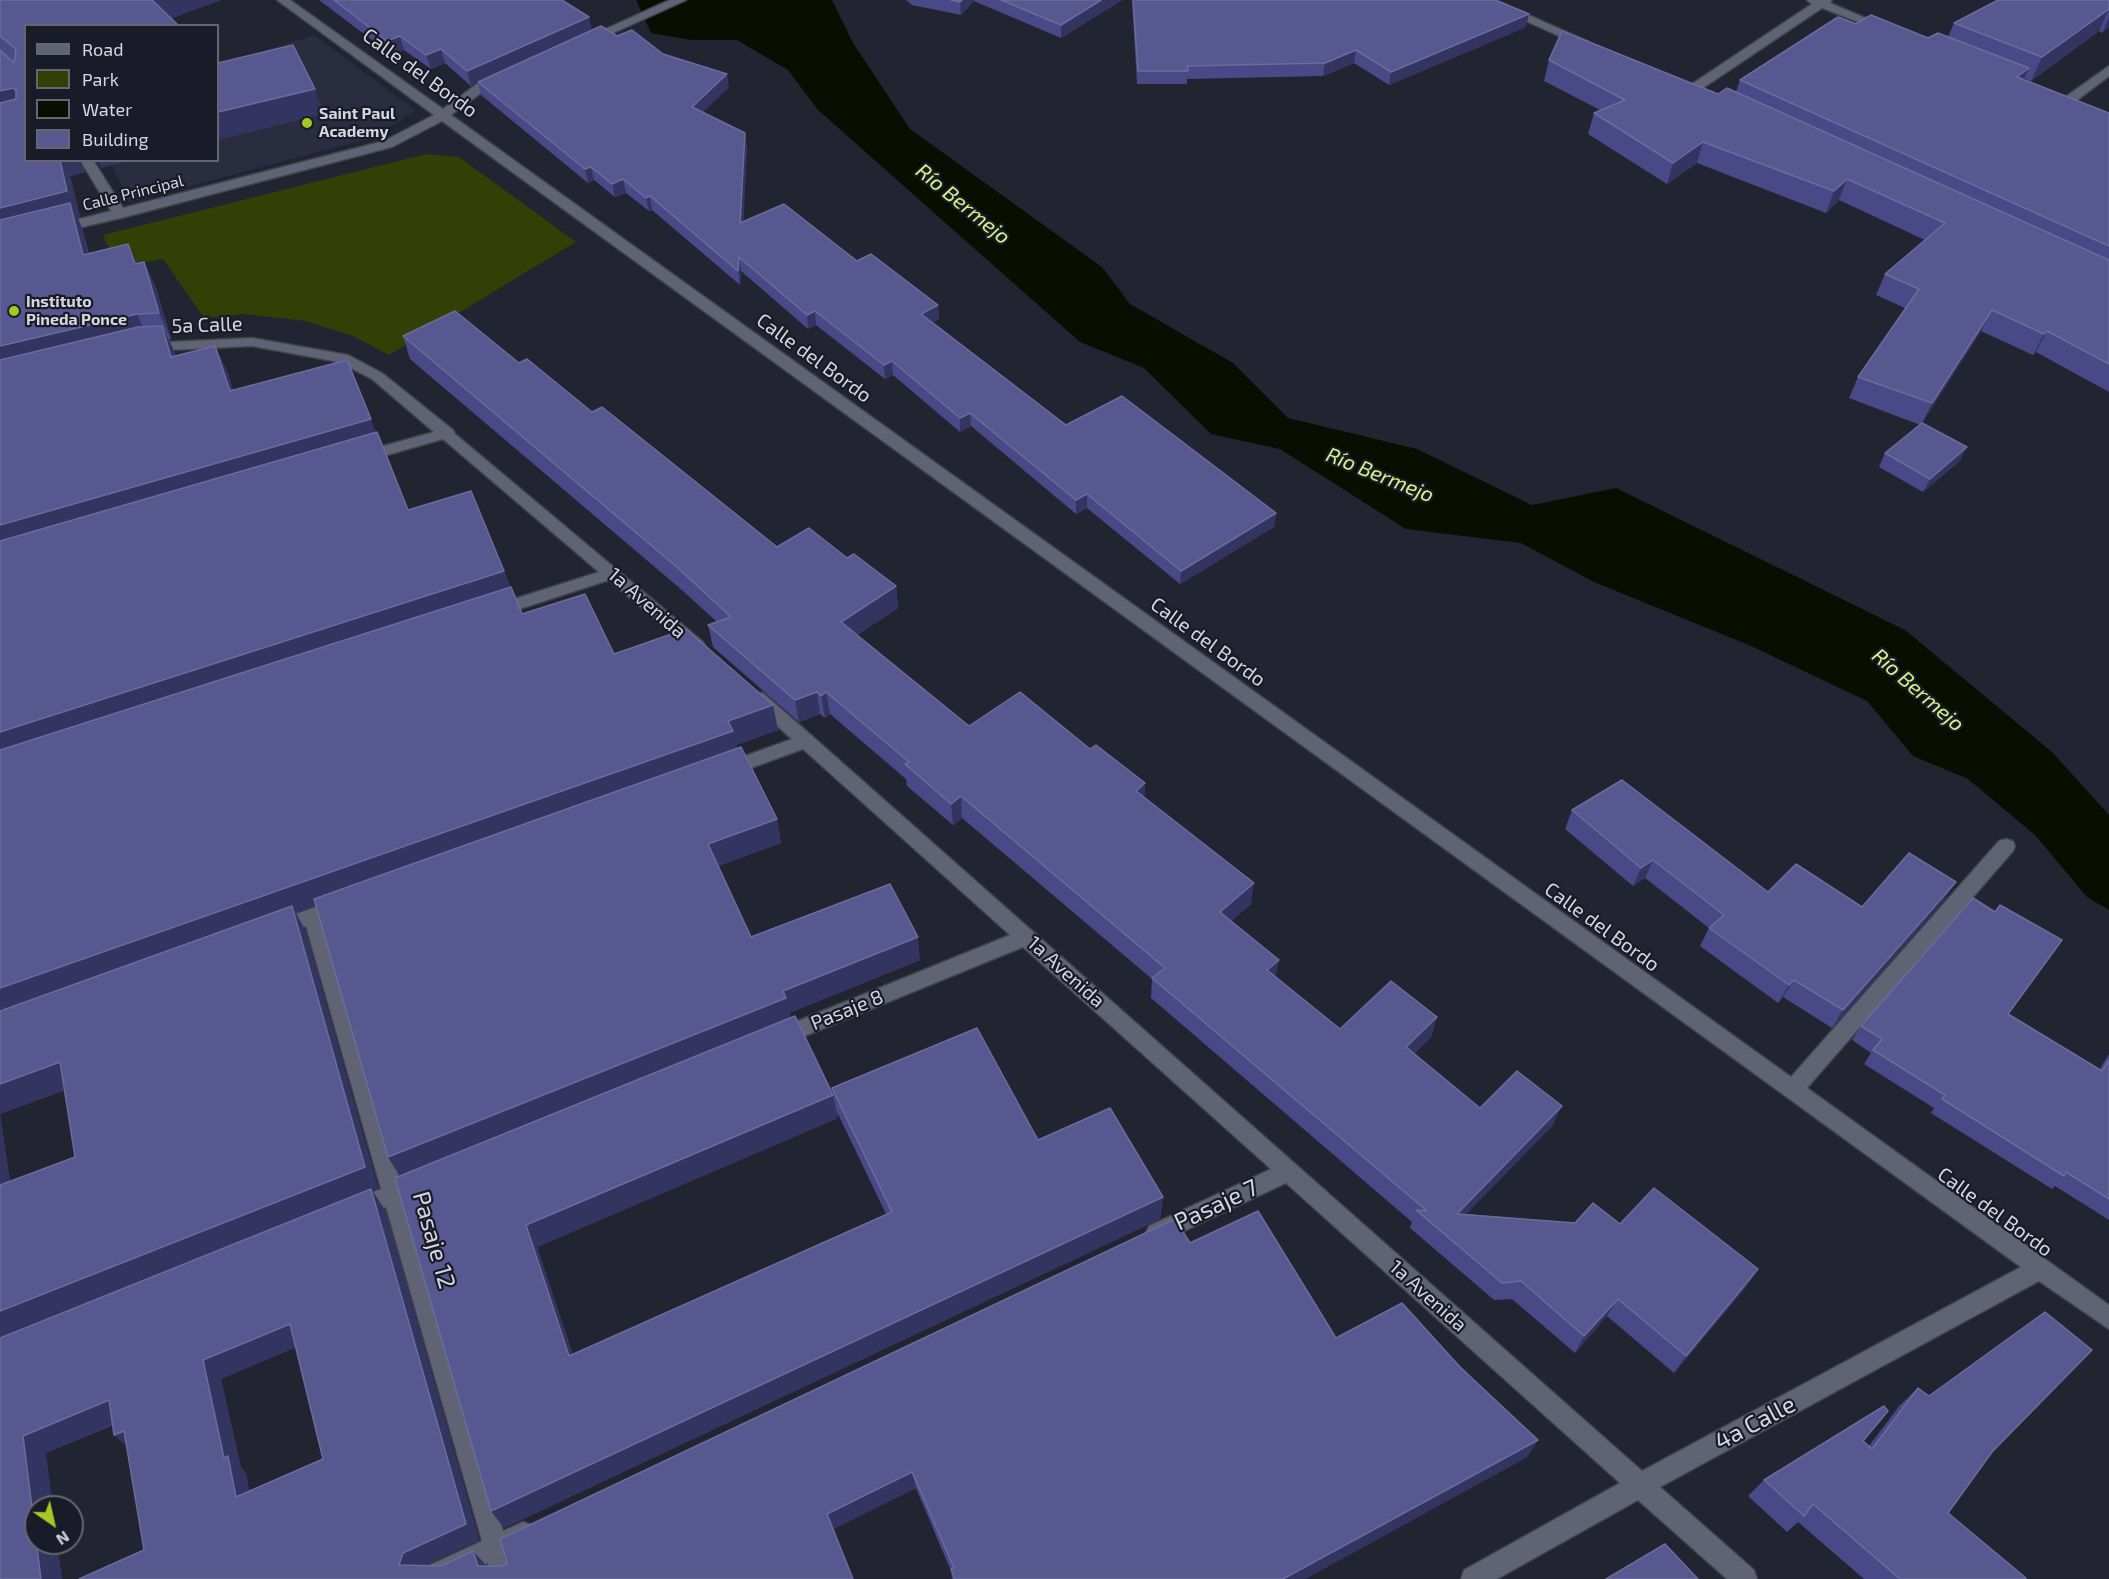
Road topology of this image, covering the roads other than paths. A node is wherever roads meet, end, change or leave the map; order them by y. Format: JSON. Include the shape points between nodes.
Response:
{"nodes":[{"id":1,"x":283,"y":0,"type":"edge"},
{"id":2,"x":680,"y":0,"type":"edge"},
{"id":3,"x":1485,"y":0,"type":"edge"},
{"id":4,"x":1820,"y":1,"type":"edge"},
{"id":5,"x":1896,"y":33,"type":"edge"},
{"id":6,"x":572,"y":46,"type":"edge"},
{"id":7,"x":1595,"y":47,"type":"edge"},
{"id":8,"x":2109,"y":70,"type":"edge"},
{"id":9,"x":511,"y":73,"type":"edge"},
{"id":10,"x":1693,"y":89,"type":"edge"},
{"id":11,"x":2067,"y":101,"type":"edge"},
{"id":12,"x":443,"y":115,"type":"junction"},
{"id":13,"x":87,"y":162,"type":"edge"},
{"id":14,"x":120,"y":214,"type":"junction"},
{"id":15,"x":44,"y":233,"type":"edge"},
{"id":16,"x":129,"y":351,"type":"edge"},
{"id":17,"x":377,"y":376,"type":"joint"},
{"id":18,"x":448,"y":433,"type":"junction"},
{"id":19,"x":344,"y":463,"type":"edge"},
{"id":20,"x":613,"y":573,"type":"junction"},
{"id":21,"x":477,"y":617,"type":"edge"},
{"id":22,"x":710,"y":657,"type":"edge"},
{"id":23,"x":745,"y":687,"type":"edge"},
{"id":24,"x":806,"y":741,"type":"junction"},
{"id":25,"x":705,"y":777,"type":"edge"},
{"id":26,"x":2006,"y":846,"type":"dead end"},
{"id":27,"x":358,"y":900,"type":"edge"},
{"id":28,"x":313,"y":916,"type":"junction"},
{"id":29,"x":257,"y":936,"type":"edge"},
{"id":30,"x":1027,"y":937,"type":"junction"},
{"id":31,"x":764,"y":1043,"type":"edge"},
{"id":32,"x":1792,"y":1090,"type":"junction"},
{"id":33,"x":1289,"y":1171,"type":"junction"},
{"id":34,"x":436,"y":1176,"type":"edge"},
{"id":35,"x":393,"y":1194,"type":"junction"},
{"id":36,"x":338,"y":1216,"type":"edge"},
{"id":37,"x":1139,"y":1242,"type":"edge"},
{"id":38,"x":2039,"y":1269,"type":"junction"},
{"id":39,"x":2109,"y":1318,"type":"edge"},
{"id":40,"x":1639,"y":1486,"type":"junction"},
{"id":41,"x":538,"y":1527,"type":"edge"},
{"id":42,"x":496,"y":1547,"type":"junction"},
{"id":43,"x":428,"y":1579,"type":"edge"},
{"id":44,"x":505,"y":1579,"type":"edge"},
{"id":45,"x":1473,"y":1579,"type":"edge"},
{"id":46,"x":1745,"y":1579,"type":"edge"}],
"edges":[{"from":1,"to":12,"type":"street","name":"Calle del Bordo"},
{"from":2,"to":6,"type":"street"},
{"from":3,"to":7,"type":"street"},
{"from":4,"to":5,"type":"street"},
{"from":4,"to":10,"type":"street"},
{"from":8,"to":11,"type":"street"},
{"from":9,"to":12,"type":"street","name":"Calle Principal","via":[[481,87]]},
{"from":12,"to":14,"type":"street","name":"Calle Principal","via":[[388,144]]},
{"from":12,"to":32,"type":"street","name":"Calle del Bordo"},
{"from":13,"to":14,"type":"street"},
{"from":14,"to":15,"type":"street","name":"Calle Principal"},
{"from":16,"to":17,"type":"street","name":"5a Calle","via":[[150,346],[252,342],[343,358]]},
{"from":17,"to":18,"type":"street","name":"1a Avenida"},
{"from":18,"to":19,"type":"street"},
{"from":18,"to":20,"type":"street","name":"1a Avenida"},
{"from":20,"to":21,"type":"street"},
{"from":20,"to":22,"type":"street","name":"1a Avenida"},
{"from":23,"to":24,"type":"street","name":"1a Avenida"},
{"from":24,"to":25,"type":"street"},
{"from":24,"to":30,"type":"street","name":"1a Avenida"},
{"from":26,"to":32,"type":"street"},
{"from":27,"to":28,"type":"street"},
{"from":28,"to":29,"type":"street"},
{"from":28,"to":35,"type":"street","name":"Pasaje 12"},
{"from":30,"to":31,"type":"street","name":"Pasaje 8"},
{"from":30,"to":33,"type":"street","name":"1a Avenida"},
{"from":32,"to":38,"type":"street","name":"Calle del Bordo"},
{"from":33,"to":37,"type":"street","name":"Pasaje 7"},
{"from":33,"to":40,"type":"street","name":"1a Avenida"},
{"from":34,"to":35,"type":"street"},
{"from":35,"to":36,"type":"street"},
{"from":35,"to":42,"type":"street","name":"Pasaje 12"},
{"from":38,"to":39,"type":"street","name":"Calle del Bordo"},
{"from":38,"to":40,"type":"street","name":"4a Calle"},
{"from":40,"to":45,"type":"street","name":"4a Calle"},
{"from":40,"to":46,"type":"street","name":"1a Avenida"},
{"from":41,"to":42,"type":"street"},
{"from":42,"to":43,"type":"street"},
{"from":42,"to":44,"type":"street","name":"Pasaje 12"}]}
